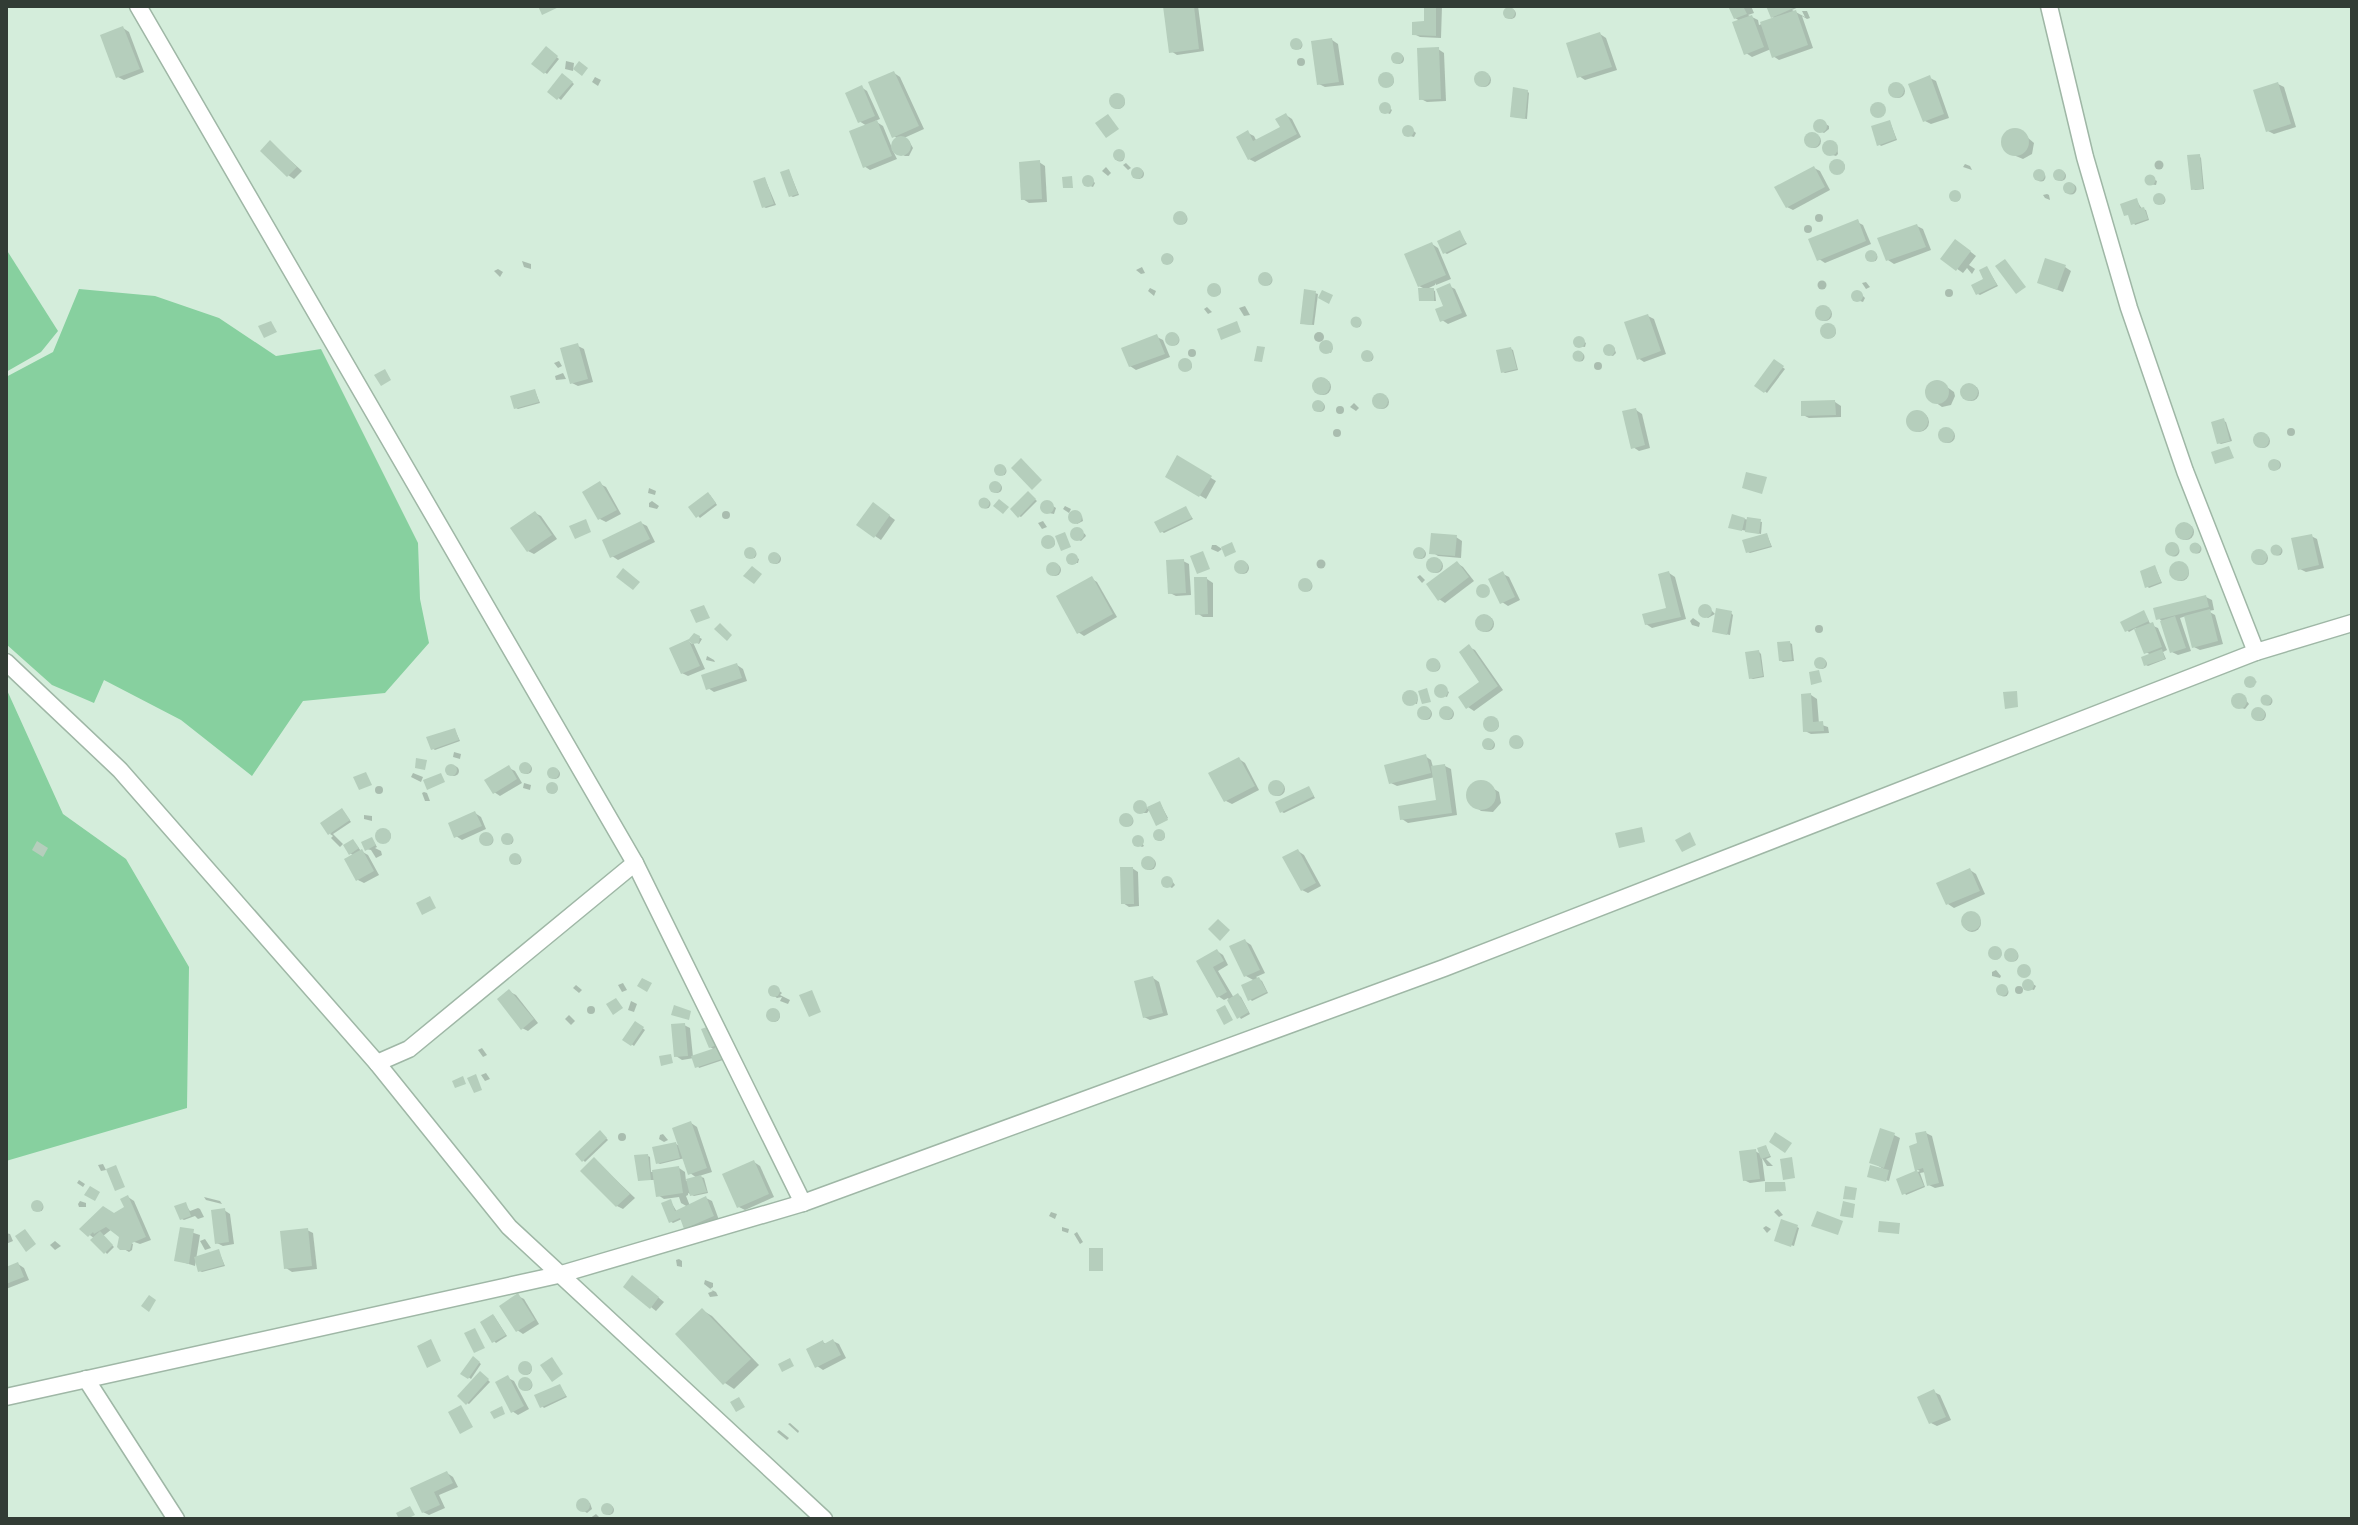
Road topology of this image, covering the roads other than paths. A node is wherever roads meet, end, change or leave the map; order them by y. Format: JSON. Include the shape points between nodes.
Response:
{"nodes":[{"id":1,"x":138,"y":6,"type":"edge"},
{"id":2,"x":2049,"y":6,"type":"edge"},
{"id":3,"x":2352,"y":623,"type":"edge"},
{"id":4,"x":2256,"y":652,"type":"junction"},
{"id":5,"x":6,"y":662,"type":"edge"},
{"id":6,"x":635,"y":863,"type":"junction"},
{"id":7,"x":377,"y":1063,"type":"junction"},
{"id":8,"x":803,"y":1203,"type":"junction"},
{"id":9,"x":558,"y":1275,"type":"junction"},
{"id":10,"x":86,"y":1379,"type":"junction"},
{"id":11,"x":6,"y":1397,"type":"edge"},
{"id":12,"x":176,"y":1519,"type":"edge"},
{"id":13,"x":824,"y":1519,"type":"edge"}],
"edges":[{"from":1,"to":6,"type":"street"},
{"from":2,"to":4,"type":"street","via":[[2129,308]]},
{"from":3,"to":4,"type":"street"},
{"from":4,"to":8,"type":"street","via":[[1459,962]]},
{"from":5,"to":7,"type":"street","via":[[120,770]]},
{"from":6,"to":7,"type":"street","via":[[409,1049]]},
{"from":6,"to":8,"type":"street"},
{"from":7,"to":9,"type":"street","via":[[509,1227]]},
{"from":8,"to":9,"type":"street"},
{"from":9,"to":10,"type":"street"},
{"from":9,"to":13,"type":"street"},
{"from":10,"to":11,"type":"street"},
{"from":10,"to":12,"type":"street"}]}
